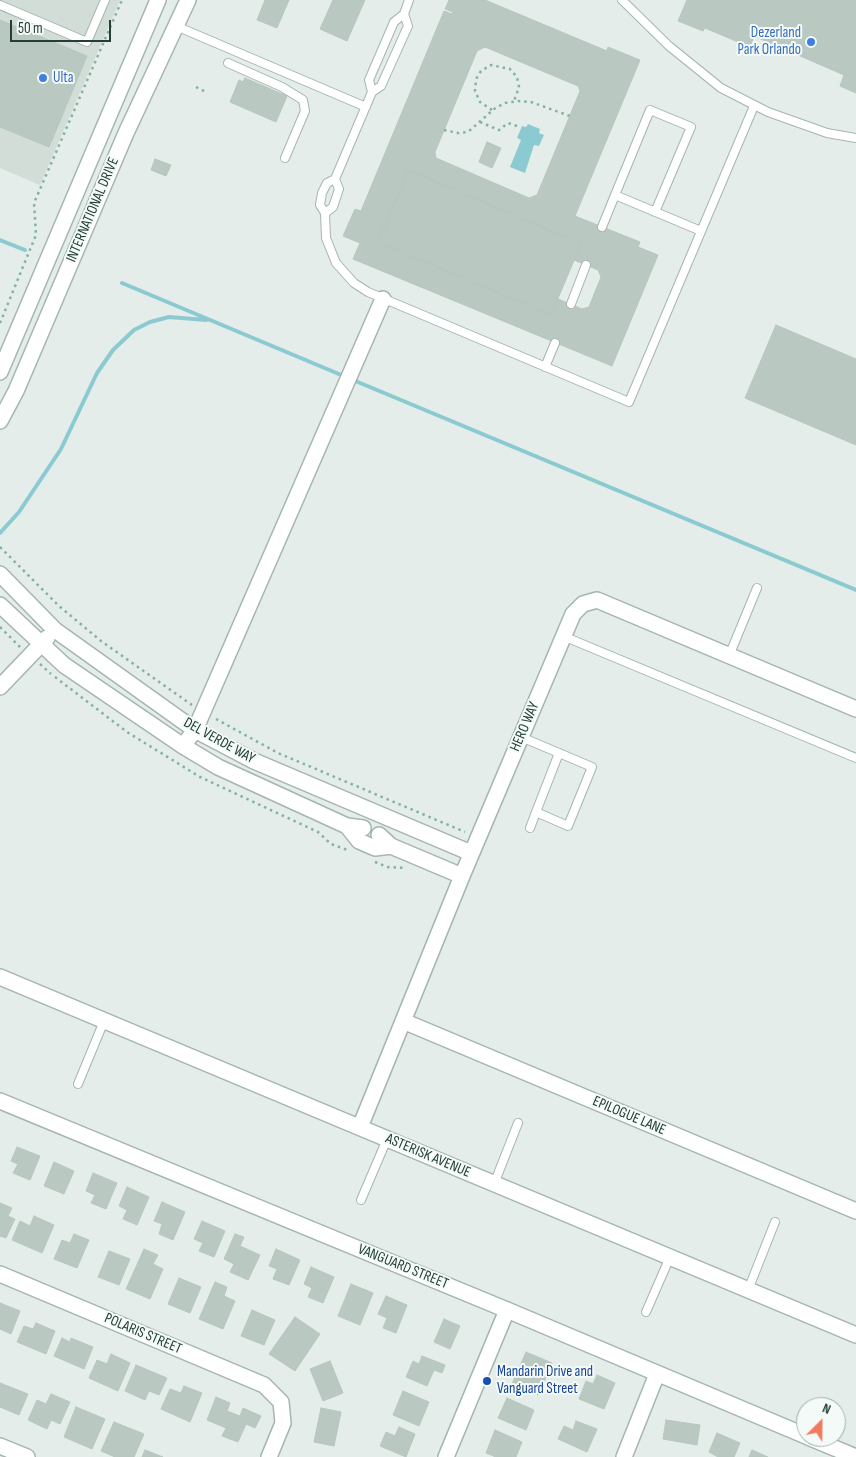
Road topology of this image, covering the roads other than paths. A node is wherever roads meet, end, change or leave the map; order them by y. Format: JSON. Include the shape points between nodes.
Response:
{"nodes":[{"id":1,"x":105,"y":0,"type":"edge"},
{"id":2,"x":158,"y":0,"type":"edge"},
{"id":3,"x":188,"y":0,"type":"edge"},
{"id":4,"x":409,"y":0,"type":"edge"},
{"id":5,"x":622,"y":0,"type":"edge"},
{"id":6,"x":0,"y":5,"type":"edge"},
{"id":7,"x":404,"y":14,"type":"junction"},
{"id":8,"x":176,"y":26,"type":"junction"},
{"id":9,"x":228,"y":63,"type":"dead end"},
{"id":10,"x":372,"y":92,"type":"junction"},
{"id":11,"x":754,"y":106,"type":"junction"},
{"id":12,"x":366,"y":107,"type":"junction"},
{"id":13,"x":856,"y":138,"type":"edge"},
{"id":14,"x":285,"y":158,"type":"dead end"},
{"id":15,"x":335,"y":178,"type":"junction"},
{"id":16,"x":615,"y":195,"type":"junction"},
{"id":17,"x":655,"y":212,"type":"junction"},
{"id":18,"x":325,"y":213,"type":"junction"},
{"id":19,"x":602,"y":227,"type":"dead end"},
{"id":20,"x":701,"y":231,"type":"junction"},
{"id":21,"x":586,"y":265,"type":"dead end"},
{"id":22,"x":383,"y":299,"type":"junction"},
{"id":23,"x":571,"y":304,"type":"dead end"},
{"id":24,"x":555,"y":343,"type":"dead end"},
{"id":25,"x":545,"y":367,"type":"junction"},
{"id":26,"x":0,"y":372,"type":"edge"},
{"id":27,"x":0,"y":421,"type":"edge"},
{"id":28,"x":0,"y":574,"type":"edge"},
{"id":29,"x":757,"y":588,"type":"dead end"},
{"id":30,"x":0,"y":605,"type":"edge"},
{"id":31,"x":55,"y":630,"type":"junction"},
{"id":32,"x":564,"y":636,"type":"junction"},
{"id":33,"x":41,"y":644,"type":"junction"},
{"id":34,"x":729,"y":656,"type":"junction"},
{"id":35,"x":0,"y":687,"type":"edge"},
{"id":36,"x":856,"y":709,"type":"edge"},
{"id":37,"x":195,"y":730,"type":"junction"},
{"id":38,"x":521,"y":737,"type":"junction"},
{"id":39,"x":184,"y":746,"type":"junction"},
{"id":40,"x":559,"y":752,"type":"junction"},
{"id":41,"x":856,"y":758,"type":"edge"},
{"id":42,"x":356,"y":804,"type":"junction"},
{"id":43,"x":536,"y":812,"type":"junction"},
{"id":44,"x":347,"y":826,"type":"junction"},
{"id":45,"x":363,"y":828,"type":"dead end"},
{"id":46,"x":530,"y":828,"type":"dead end"},
{"id":47,"x":471,"y":853,"type":"junction"},
{"id":48,"x":462,"y":876,"type":"junction"},
{"id":49,"x":0,"y":977,"type":"edge"},
{"id":50,"x":104,"y":1021,"type":"junction"},
{"id":51,"x":403,"y":1021,"type":"junction"},
{"id":52,"x":78,"y":1084,"type":"dead end"},
{"id":53,"x":0,"y":1100,"type":"edge"},
{"id":54,"x":518,"y":1123,"type":"dead end"},
{"id":55,"x":360,"y":1127,"type":"junction"},
{"id":56,"x":387,"y":1139,"type":"junction"},
{"id":57,"x":494,"y":1184,"type":"junction"},
{"id":58,"x":361,"y":1200,"type":"dead end"},
{"id":59,"x":855,"y":1209,"type":"edge"},
{"id":60,"x":775,"y":1222,"type":"dead end"},
{"id":61,"x":670,"y":1257,"type":"junction"},
{"id":62,"x":0,"y":1274,"type":"edge"},
{"id":63,"x":748,"y":1290,"type":"junction"},
{"id":64,"x":507,"y":1310,"type":"junction"},
{"id":65,"x":646,"y":1312,"type":"dead end"},
{"id":66,"x":856,"y":1335,"type":"edge"},
{"id":67,"x":657,"y":1374,"type":"junction"},
{"id":68,"x":796,"y":1431,"type":"edge"},
{"id":69,"x":0,"y":1446,"type":"edge"},
{"id":70,"x":833,"y":1447,"type":"edge"},
{"id":71,"x":27,"y":1457,"type":"edge"},
{"id":72,"x":269,"y":1457,"type":"edge"},
{"id":73,"x":446,"y":1457,"type":"edge"},
{"id":74,"x":624,"y":1457,"type":"edge"},
{"id":75,"x":856,"y":1457,"type":"edge"}],
"edges":[{"from":1,"to":6,"type":"lane","via":[[88,42]]},
{"from":2,"to":26,"type":"street","name":"INTERNATIONAL DRIVE"},
{"from":3,"to":8,"type":"street","name":"INTERNATIONAL DRIVE"},
{"from":4,"to":7,"type":"lane"},
{"from":5,"to":11,"type":"lane","via":[[678,54],[721,88]]},
{"from":7,"to":10,"type":"lane","via":[[394,22],[370,80]]},
{"from":7,"to":10,"type":"lane","via":[[408,26],[381,86]]},
{"from":8,"to":12,"type":"lane"},
{"from":8,"to":27,"type":"street","name":"INTERNATIONAL DRIVE"},
{"from":9,"to":14,"type":"lane","via":[[282,86],[304,100],[306,110]]},
{"from":10,"to":12,"type":"lane"},
{"from":11,"to":13,"type":"lane","via":[[827,133]]},
{"from":11,"to":20,"type":"lane"},
{"from":12,"to":15,"type":"lane"},
{"from":15,"to":18,"type":"lane","via":[[340,188],[333,207]]},
{"from":15,"to":18,"type":"lane","via":[[327,183],[322,193],[320,205]]},
{"from":16,"to":17,"type":"lane"},
{"from":16,"to":17,"type":"lane","via":[[650,110],[683,124],[691,128]]},
{"from":16,"to":19,"type":"lane"},
{"from":17,"to":20,"type":"lane"},
{"from":18,"to":22,"type":"lane","via":[[326,238],[336,263],[354,283]]},
{"from":20,"to":25,"type":"lane","via":[[629,402]]},
{"from":21,"to":23,"type":"lane"},
{"from":22,"to":25,"type":"lane"},
{"from":22,"to":37,"type":"street"},
{"from":24,"to":25,"type":"lane"},
{"from":28,"to":31,"type":"street","name":"DEL VERDE WAY"},
{"from":29,"to":34,"type":"lane"},
{"from":30,"to":33,"type":"street","name":"DEL VERDE WAY"},
{"from":31,"to":33,"type":"street"},
{"from":31,"to":37,"type":"street","name":"DEL VERDE WAY"},
{"from":32,"to":34,"type":"street","name":"HERO WAY","via":[[573,614],[583,604],[596,600]]},
{"from":32,"to":38,"type":"street","name":"HERO WAY"},
{"from":32,"to":41,"type":"lane"},
{"from":33,"to":35,"type":"street"},
{"from":33,"to":39,"type":"street","name":"DEL VERDE WAY","via":[[64,665]]},
{"from":34,"to":36,"type":"street","name":"HERO WAY"},
{"from":37,"to":39,"type":"street"},
{"from":37,"to":42,"type":"street","name":"DEL VERDE WAY","via":[[254,761]]},
{"from":38,"to":40,"type":"lane"},
{"from":38,"to":47,"type":"street","name":"HERO WAY"},
{"from":39,"to":44,"type":"street","name":"DEL VERDE WAY","via":[[218,767]]},
{"from":40,"to":43,"type":"lane"},
{"from":40,"to":43,"type":"lane","via":[[592,766],[568,826]]},
{"from":42,"to":44,"type":"street"},
{"from":42,"to":47,"type":"street","name":"DEL VERDE WAY"},
{"from":43,"to":46,"type":"lane"},
{"from":44,"to":45,"type":"street","name":"DEL VERDE WAY"},
{"from":44,"to":48,"type":"street","name":"DEL VERDE WAY","via":[[358,841],[375,848],[385,840]]},
{"from":47,"to":48,"type":"street","name":"HERO WAY"},
{"from":48,"to":51,"type":"street","name":"HERO WAY"},
{"from":49,"to":50,"type":"street","name":"ASTERISK AVENUE"},
{"from":50,"to":52,"type":"lane"},
{"from":50,"to":55,"type":"street","name":"ASTERISK AVENUE"},
{"from":51,"to":55,"type":"street","name":"HERO WAY"},
{"from":51,"to":59,"type":"street","name":"EPILOGUE LANE"},
{"from":53,"to":64,"type":"street","name":"VANGUARD STREET"},
{"from":54,"to":57,"type":"lane"},
{"from":55,"to":56,"type":"street","name":"ASTERISK AVENUE"},
{"from":56,"to":57,"type":"street","name":"ASTERISK AVENUE"},
{"from":56,"to":58,"type":"lane"},
{"from":57,"to":61,"type":"street","name":"ASTERISK AVENUE"},
{"from":60,"to":63,"type":"lane"},
{"from":61,"to":63,"type":"street","name":"ASTERISK AVENUE"},
{"from":61,"to":65,"type":"lane"},
{"from":62,"to":72,"type":"street","name":"POLARIS STREET","via":[[264,1385],[281,1402],[283,1423]]},
{"from":63,"to":66,"type":"street","name":"ASTERISK AVENUE"},
{"from":64,"to":67,"type":"street","name":"VANGUARD STREET"},
{"from":64,"to":73,"type":"street"},
{"from":67,"to":68,"type":"street","name":"VANGUARD STREET"},
{"from":67,"to":74,"type":"street"},
{"from":69,"to":71,"type":"street"},
{"from":70,"to":75,"type":"street","name":"VANGUARD STREET"}]}
